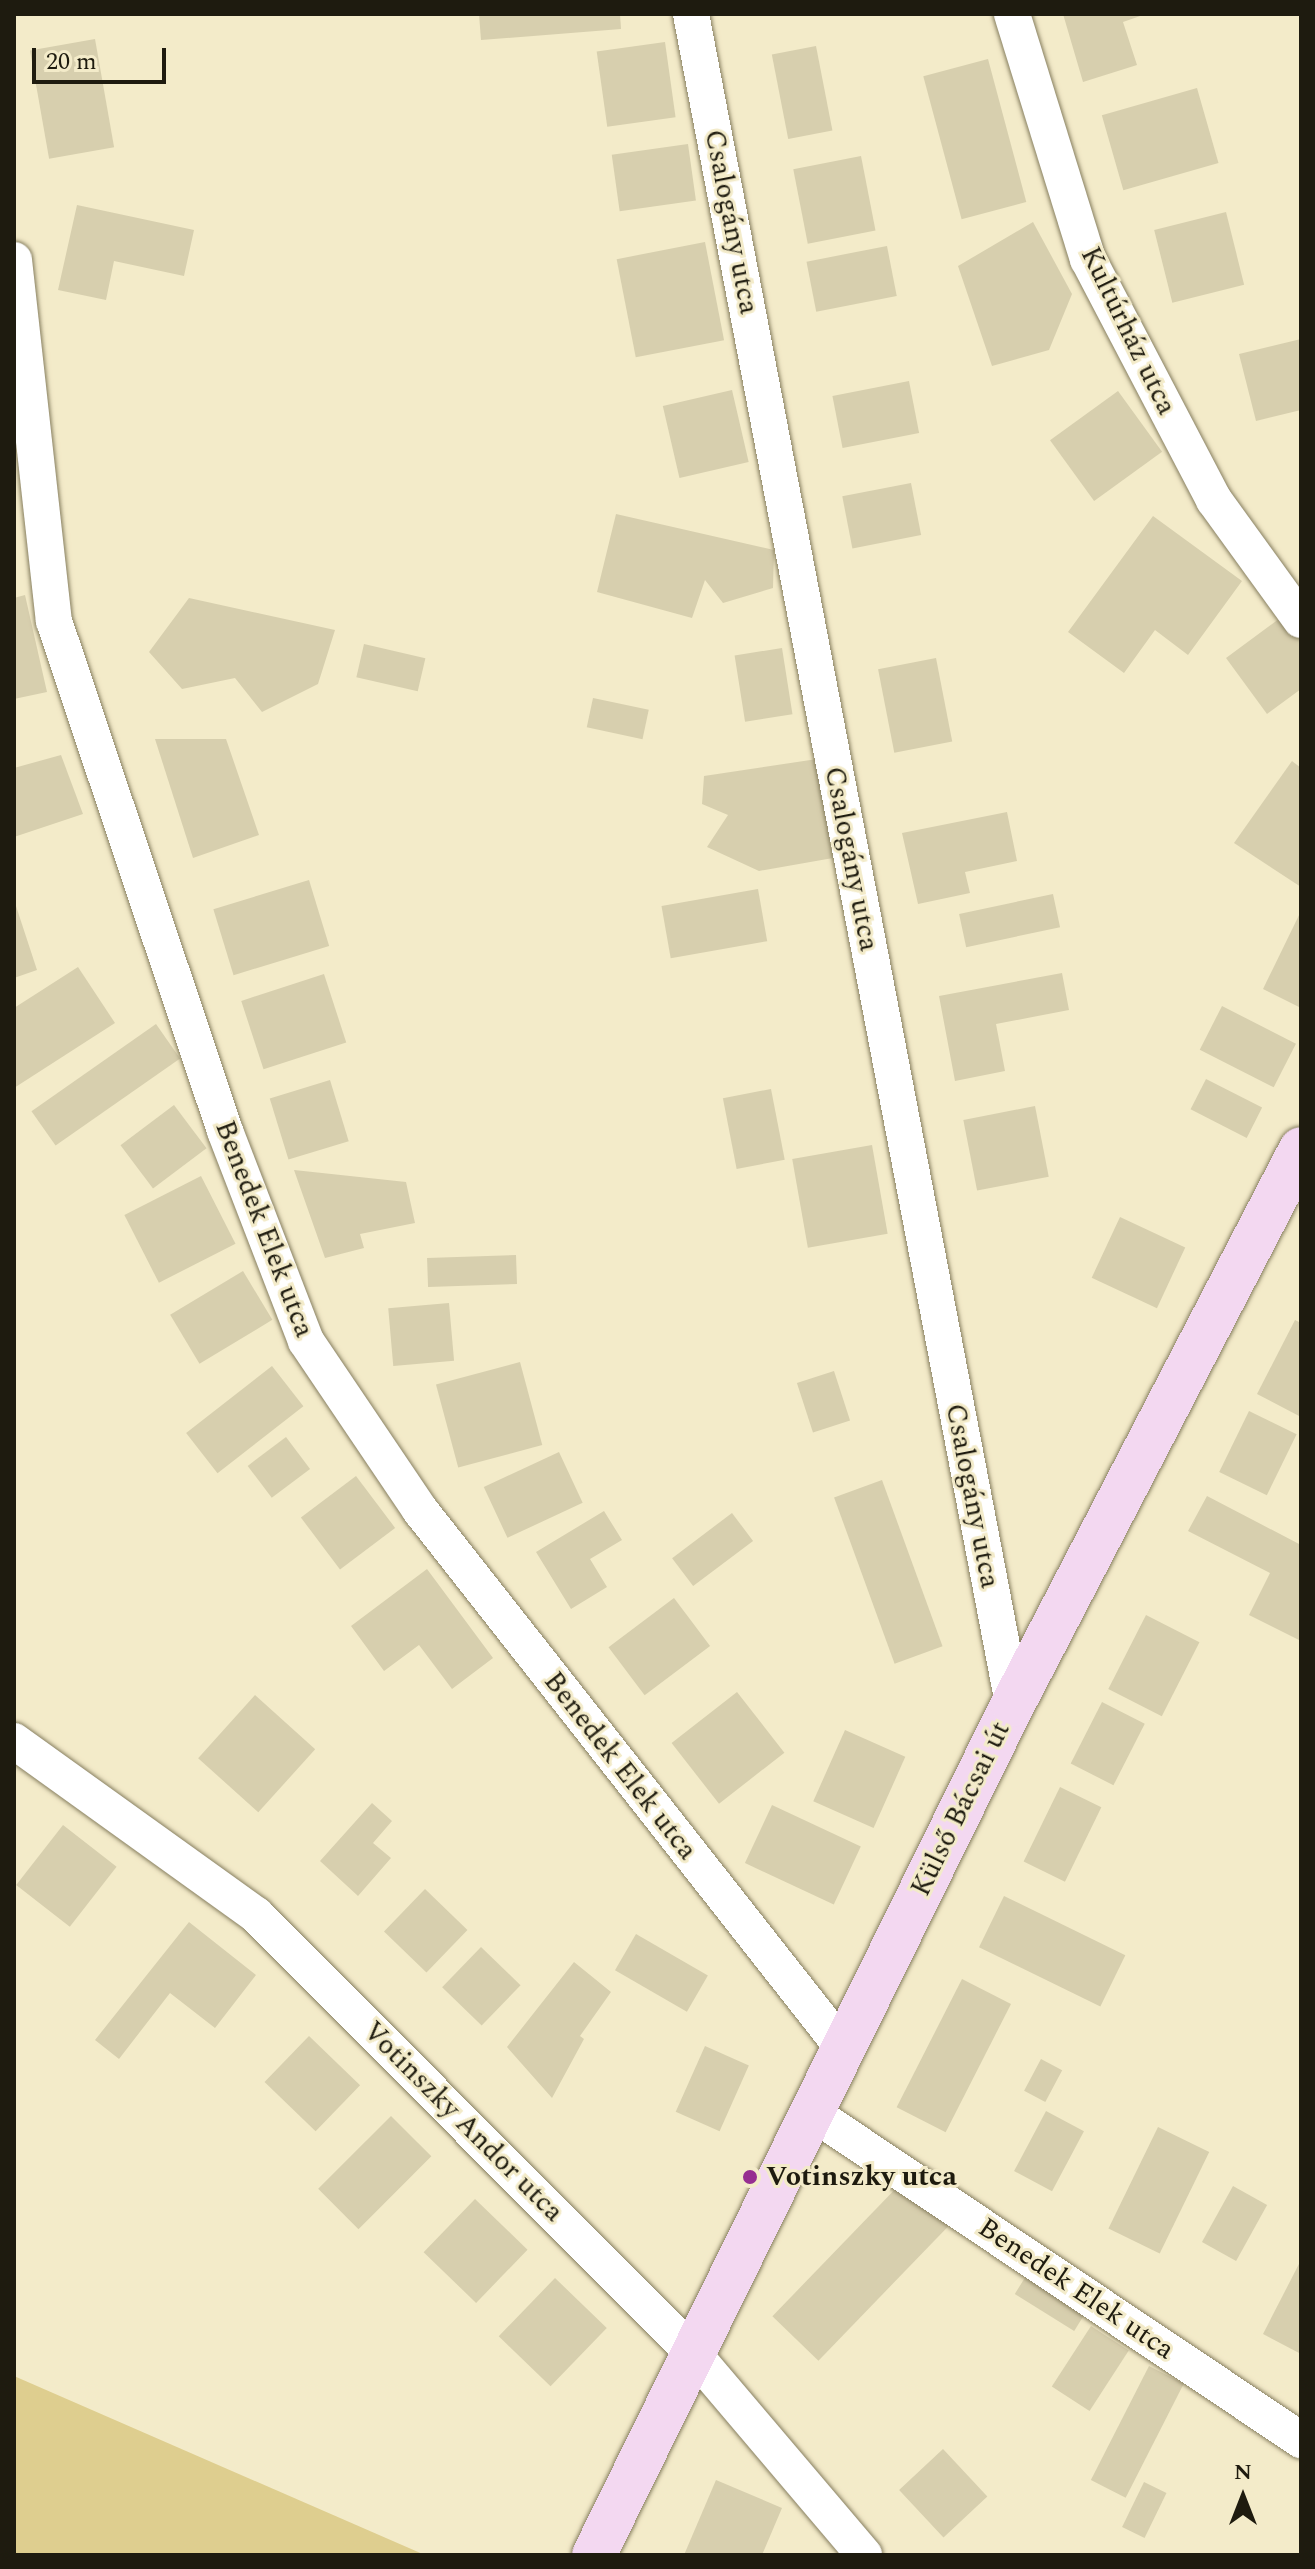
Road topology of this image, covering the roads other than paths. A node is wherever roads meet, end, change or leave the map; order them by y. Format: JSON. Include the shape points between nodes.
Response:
{"nodes":[{"id":1,"x":691,"y":14,"type":"edge"},
{"id":2,"x":1012,"y":14,"type":"edge"},
{"id":3,"x":14,"y":260,"type":"edge"},
{"id":4,"x":1301,"y":620,"type":"edge"},
{"id":5,"x":1301,"y":1149,"type":"edge"},
{"id":6,"x":1013,"y":1704,"type":"junction"},
{"id":7,"x":14,"y":1741,"type":"edge"},
{"id":8,"x":843,"y":2048,"type":"junction"},
{"id":9,"x":811,"y":2112,"type":"junction"},
{"id":10,"x":692,"y":2352,"type":"junction"},
{"id":11,"x":1301,"y":2440,"type":"edge"},
{"id":12,"x":594,"y":2555,"type":"edge"},
{"id":13,"x":864,"y":2555,"type":"edge"}],
"edges":[{"from":1,"to":6,"type":"street","name":"Csalogány utca"},
{"from":2,"to":4,"type":"street","name":"Kultúrház utca","via":[[1088,259],[1214,500]]},
{"from":3,"to":8,"type":"street","name":"Benedek Elek utca","via":[[54,621],[225,1131],[306,1341],[420,1510]]},
{"from":5,"to":6,"type":"main road","name":"Külső Bácsai út"},
{"from":6,"to":8,"type":"main road","name":"Külső Bácsai út"},
{"from":7,"to":10,"type":"street","name":"Votinszky Andor utca","via":[[256,1915]]},
{"from":8,"to":9,"type":"main road","name":"Külső Bácsai út"},
{"from":9,"to":10,"type":"main road","name":"Külső Bácsai út"},
{"from":9,"to":11,"type":"street","name":"Benedek Elek utca"},
{"from":10,"to":12,"type":"main road","name":"Külső Bácsai út"},
{"from":10,"to":13,"type":"street","name":"Votinszky Andor utca"}]}
